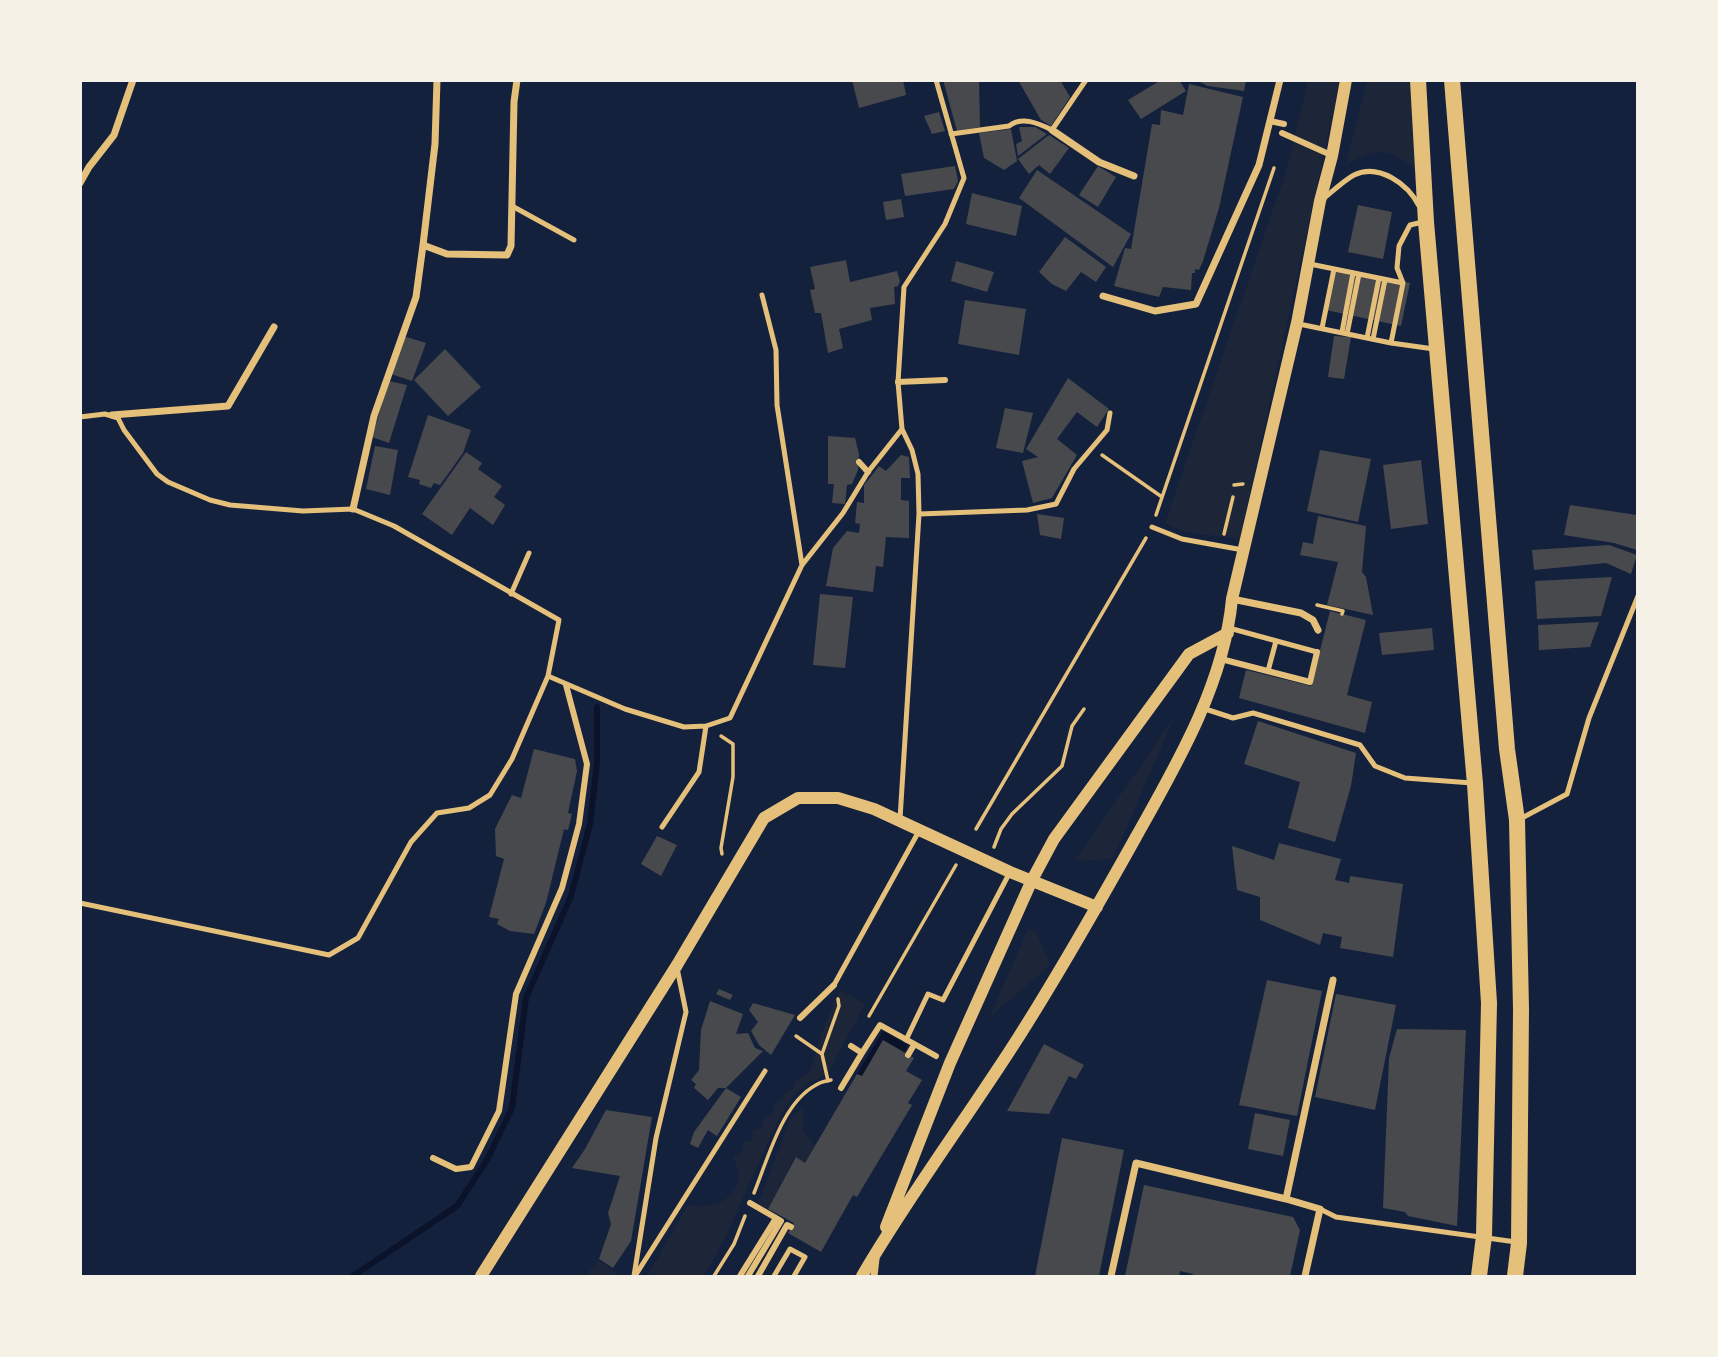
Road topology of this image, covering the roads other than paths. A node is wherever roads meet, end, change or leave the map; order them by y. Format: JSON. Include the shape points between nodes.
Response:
{"nodes":[{"id":1,"x":133,"y":80,"type":"edge"},
{"id":2,"x":438,"y":80,"type":"edge"},
{"id":3,"x":517,"y":80,"type":"edge"},
{"id":4,"x":936,"y":80,"type":"edge"},
{"id":5,"x":1086,"y":80,"type":"edge"},
{"id":6,"x":1280,"y":80,"type":"edge"},
{"id":7,"x":1346,"y":80,"type":"edge"},
{"id":8,"x":1418,"y":80,"type":"edge"},
{"id":9,"x":1452,"y":80,"type":"edge"},
{"id":10,"x":1270,"y":121,"type":"junction"},
{"id":11,"x":1284,"y":124,"type":"dead end"},
{"id":12,"x":1052,"y":130,"type":"junction"},
{"id":13,"x":1282,"y":133,"type":"road end"},
{"id":14,"x":951,"y":134,"type":"junction"},
{"id":15,"x":1332,"y":156,"type":"junction"},
{"id":16,"x":1133,"y":176,"type":"dead end"},
{"id":17,"x":80,"y":183,"type":"edge"},
{"id":18,"x":1320,"y":201,"type":"junction"},
{"id":19,"x":512,"y":206,"type":"junction"},
{"id":20,"x":1426,"y":222,"type":"junction"},
{"id":21,"x":574,"y":240,"type":"dead end"},
{"id":22,"x":423,"y":244,"type":"junction"},
{"id":23,"x":1308,"y":264,"type":"junction"},
{"id":24,"x":1334,"y":269,"type":"junction"},
{"id":25,"x":1356,"y":274,"type":"junction"},
{"id":26,"x":1382,"y":279,"type":"junction"},
{"id":27,"x":1403,"y":283,"type":"junction"},
{"id":28,"x":762,"y":295,"type":"dead end"},
{"id":29,"x":1103,"y":296,"type":"dead end"},
{"id":30,"x":1297,"y":323,"type":"junction"},
{"id":31,"x":274,"y":327,"type":"dead end"},
{"id":32,"x":1322,"y":328,"type":"junction"},
{"id":33,"x":1344,"y":333,"type":"junction"},
{"id":34,"x":1370,"y":339,"type":"junction"},
{"id":35,"x":1391,"y":343,"type":"junction"},
{"id":36,"x":1437,"y":350,"type":"junction"},
{"id":37,"x":945,"y":380,"type":"dead end"},
{"id":38,"x":898,"y":382,"type":"junction"},
{"id":39,"x":1110,"y":413,"type":"dead end"},
{"id":40,"x":112,"y":415,"type":"junction"},
{"id":41,"x":80,"y":417,"type":"edge"},
{"id":42,"x":902,"y":429,"type":"junction"},
{"id":43,"x":859,"y":462,"type":"dead end"},
{"id":44,"x":868,"y":472,"type":"junction"},
{"id":45,"x":353,"y":509,"type":"junction"},
{"id":46,"x":919,"y":514,"type":"junction"},
{"id":47,"x":1152,"y":527,"type":"road end"},
{"id":48,"x":1243,"y":550,"type":"junction"},
{"id":49,"x":529,"y":554,"type":"dead end"},
{"id":50,"x":802,"y":565,"type":"junction"},
{"id":51,"x":511,"y":594,"type":"junction"},
{"id":52,"x":1637,"y":596,"type":"edge"},
{"id":53,"x":1232,"y":599,"type":"junction"},
{"id":54,"x":1228,"y":630,"type":"junction"},
{"id":55,"x":1318,"y":630,"type":"dead end"},
{"id":56,"x":1276,"y":641,"type":"junction"},
{"id":57,"x":1317,"y":652,"type":"joint"},
{"id":58,"x":1219,"y":659,"type":"junction"},
{"id":59,"x":1268,"y":671,"type":"junction"},
{"id":60,"x":548,"y":676,"type":"junction"},
{"id":61,"x":566,"y":685,"type":"junction"},
{"id":62,"x":1202,"y":708,"type":"junction"},
{"id":63,"x":706,"y":726,"type":"junction"},
{"id":64,"x":1475,"y":784,"type":"junction"},
{"id":65,"x":1517,"y":820,"type":"junction"},
{"id":66,"x":900,"y":822,"type":"junction"},
{"id":67,"x":662,"y":827,"type":"dead end"},
{"id":68,"x":919,"y":831,"type":"junction"},
{"id":69,"x":1010,"y":872,"type":"junction"},
{"id":70,"x":1032,"y":880,"type":"junction"},
{"id":71,"x":80,"y":904,"type":"edge"},
{"id":72,"x":1097,"y":907,"type":"junction"},
{"id":73,"x":677,"y":965,"type":"junction"},
{"id":74,"x":1333,"y":980,"type":"dead end"},
{"id":75,"x":834,"y":985,"type":"joint"},
{"id":76,"x":800,"y":1018,"type":"dead end"},
{"id":77,"x":906,"y":1040,"type":"junction"},
{"id":78,"x":914,"y":1045,"type":"junction"},
{"id":79,"x":851,"y":1046,"type":"road end"},
{"id":80,"x":862,"y":1053,"type":"junction"},
{"id":81,"x":908,"y":1055,"type":"dead end"},
{"id":82,"x":936,"y":1056,"type":"dead end"},
{"id":83,"x":765,"y":1071,"type":"dead end"},
{"id":84,"x":841,"y":1088,"type":"dead end"},
{"id":85,"x":433,"y":1158,"type":"dead end"},
{"id":86,"x":1286,"y":1199,"type":"junction"},
{"id":87,"x":750,"y":1203,"type":"road end"},
{"id":88,"x":1320,"y":1209,"type":"junction"},
{"id":89,"x":776,"y":1218,"type":"junction"},
{"id":90,"x":791,"y":1227,"type":"dead end"},
{"id":91,"x":1483,"y":1236,"type":"junction"},
{"id":92,"x":1519,"y":1243,"type":"junction"},
{"id":93,"x":877,"y":1251,"type":"junction"},
{"id":94,"x":481,"y":1276,"type":"edge"},
{"id":95,"x":634,"y":1276,"type":"edge"},
{"id":96,"x":740,"y":1276,"type":"edge"},
{"id":97,"x":748,"y":1276,"type":"edge"},
{"id":98,"x":758,"y":1276,"type":"edge"},
{"id":99,"x":774,"y":1276,"type":"edge"},
{"id":100,"x":794,"y":1276,"type":"edge"},
{"id":101,"x":862,"y":1276,"type":"edge"},
{"id":102,"x":874,"y":1276,"type":"edge"},
{"id":103,"x":1111,"y":1276,"type":"edge"},
{"id":104,"x":1305,"y":1276,"type":"edge"},
{"id":105,"x":1479,"y":1276,"type":"edge"},
{"id":106,"x":1514,"y":1276,"type":"edge"}],
"edges":[{"from":1,"to":17,"type":"street","via":[[114,135]]},
{"from":2,"to":22,"type":"street"},
{"from":3,"to":19,"type":"street"},
{"from":4,"to":14,"type":"lane"},
{"from":5,"to":12,"type":"lane"},
{"from":6,"to":10,"type":"street"},
{"from":7,"to":15,"type":"street"},
{"from":8,"to":20,"type":"main road"},
{"from":9,"to":65,"type":"main road","via":[[1506,735]]},
{"from":10,"to":11,"type":"street"},
{"from":10,"to":29,"type":"street","via":[[1259,165],[1196,304],[1154,311]]},
{"from":12,"to":14,"type":"lane","via":[[1036,122],[1015,121],[1009,126]]},
{"from":12,"to":16,"type":"street","via":[[1100,162]]},
{"from":13,"to":15,"type":"street"},
{"from":14,"to":38,"type":"lane","via":[[964,178],[945,224],[904,287]]},
{"from":15,"to":18,"type":"street"},
{"from":18,"to":20,"type":"lane","via":[[1355,175],[1375,171],[1396,180],[1414,197]]},
{"from":18,"to":23,"type":"street"},
{"from":19,"to":21,"type":"lane"},
{"from":19,"to":22,"type":"street","via":[[507,256],[447,254]]},
{"from":20,"to":27,"type":"lane","via":[[1410,225],[1399,246],[1397,268]]},
{"from":20,"to":36,"type":"main road"},
{"from":22,"to":45,"type":"street","via":[[416,297],[374,416]]},
{"from":23,"to":24,"type":"lane"},
{"from":23,"to":30,"type":"street"},
{"from":24,"to":25,"type":"lane"},
{"from":24,"to":32,"type":"lane"},
{"from":25,"to":26,"type":"lane"},
{"from":25,"to":33,"type":"lane"},
{"from":26,"to":27,"type":"lane"},
{"from":26,"to":34,"type":"lane"},
{"from":27,"to":35,"type":"lane"},
{"from":28,"to":50,"type":"lane","via":[[776,350],[777,405]]},
{"from":30,"to":32,"type":"lane"},
{"from":30,"to":48,"type":"street"},
{"from":31,"to":40,"type":"street","via":[[228,406]]},
{"from":32,"to":33,"type":"lane"},
{"from":33,"to":34,"type":"lane"},
{"from":34,"to":35,"type":"lane"},
{"from":35,"to":36,"type":"lane"},
{"from":36,"to":64,"type":"main road"},
{"from":37,"to":38,"type":"street"},
{"from":38,"to":42,"type":"lane"},
{"from":39,"to":46,"type":"lane","via":[[1107,430],[1074,469],[1056,504],[1027,510]]},
{"from":40,"to":41,"type":"lane"},
{"from":40,"to":45,"type":"lane","via":[[158,474],[210,500],[303,511]]},
{"from":42,"to":44,"type":"lane"},
{"from":42,"to":46,"type":"lane","via":[[918,474]]},
{"from":43,"to":44,"type":"street"},
{"from":44,"to":50,"type":"lane"},
{"from":45,"to":51,"type":"lane","via":[[394,526]]},
{"from":46,"to":66,"type":"lane"},
{"from":47,"to":48,"type":"lane","via":[[1182,539]]},
{"from":48,"to":53,"type":"street"},
{"from":49,"to":51,"type":"lane"},
{"from":50,"to":63,"type":"lane","via":[[730,718]]},
{"from":51,"to":60,"type":"lane","via":[[559,620]]},
{"from":52,"to":65,"type":"lane","via":[[1589,718],[1567,794]]},
{"from":53,"to":54,"type":"street"},
{"from":53,"to":55,"type":"street","via":[[1301,613],[1313,620]]},
{"from":54,"to":56,"type":"lane"},
{"from":54,"to":58,"type":"street"},
{"from":54,"to":70,"type":"street","via":[[1189,654],[1055,839]]},
{"from":56,"to":57,"type":"lane"},
{"from":56,"to":59,"type":"lane"},
{"from":57,"to":59,"type":"street","via":[[1310,682]]},
{"from":58,"to":59,"type":"street"},
{"from":58,"to":62,"type":"street"},
{"from":60,"to":61,"type":"lane"},
{"from":60,"to":71,"type":"lane","via":[[512,759],[490,795],[469,808],[436,813],[411,842],[358,938],[329,955]]},
{"from":61,"to":63,"type":"lane","via":[[684,727]]},
{"from":61,"to":85,"type":"street","via":[[587,764],[579,824],[562,888],[516,994],[499,1111],[471,1167],[456,1169]]},
{"from":62,"to":64,"type":"lane","via":[[1233,718],[1253,713],[1360,745],[1375,766],[1405,778]]},
{"from":62,"to":72,"type":"street","via":[[1167,782]]},
{"from":63,"to":67,"type":"lane","via":[[699,772]]},
{"from":64,"to":91,"type":"main road","via":[[1489,1003]]},
{"from":65,"to":92,"type":"main road"},
{"from":66,"to":68,"type":"street"},
{"from":66,"to":73,"type":"street","via":[[838,798],[798,798],[764,818]]},
{"from":68,"to":69,"type":"street"},
{"from":68,"to":75,"type":"lane"},
{"from":69,"to":70,"type":"street"},
{"from":69,"to":77,"type":"lane","via":[[943,1000],[928,994]]},
{"from":70,"to":72,"type":"street"},
{"from":70,"to":93,"type":"street","via":[[950,1063]]},
{"from":72,"to":93,"type":"street","via":[[1019,1037]]},
{"from":73,"to":94,"type":"street"},
{"from":73,"to":95,"type":"lane","via":[[686,1012],[656,1138]]},
{"from":74,"to":86,"type":"street"},
{"from":75,"to":76,"type":"street"},
{"from":77,"to":78,"type":"street"},
{"from":77,"to":80,"type":"street","via":[[880,1025]]},
{"from":78,"to":81,"type":"street"},
{"from":78,"to":82,"type":"street"},
{"from":79,"to":80,"type":"street"},
{"from":80,"to":84,"type":"street"},
{"from":83,"to":95,"type":"lane"},
{"from":86,"to":88,"type":"street"},
{"from":86,"to":103,"type":"street","via":[[1136,1163]]},
{"from":87,"to":89,"type":"street"},
{"from":88,"to":91,"type":"lane","via":[[1336,1217]]},
{"from":88,"to":104,"type":"street"},
{"from":89,"to":96,"type":"street"},
{"from":89,"to":97,"type":"street","via":[[781,1220]]},
{"from":90,"to":98,"type":"street","via":[[786,1225]]},
{"from":91,"to":92,"type":"lane"},
{"from":91,"to":105,"type":"main road"},
{"from":92,"to":106,"type":"main road"},
{"from":93,"to":101,"type":"street"},
{"from":93,"to":102,"type":"street"},
{"from":99,"to":100,"type":"lane","via":[[790,1249],[806,1257]]}]}
